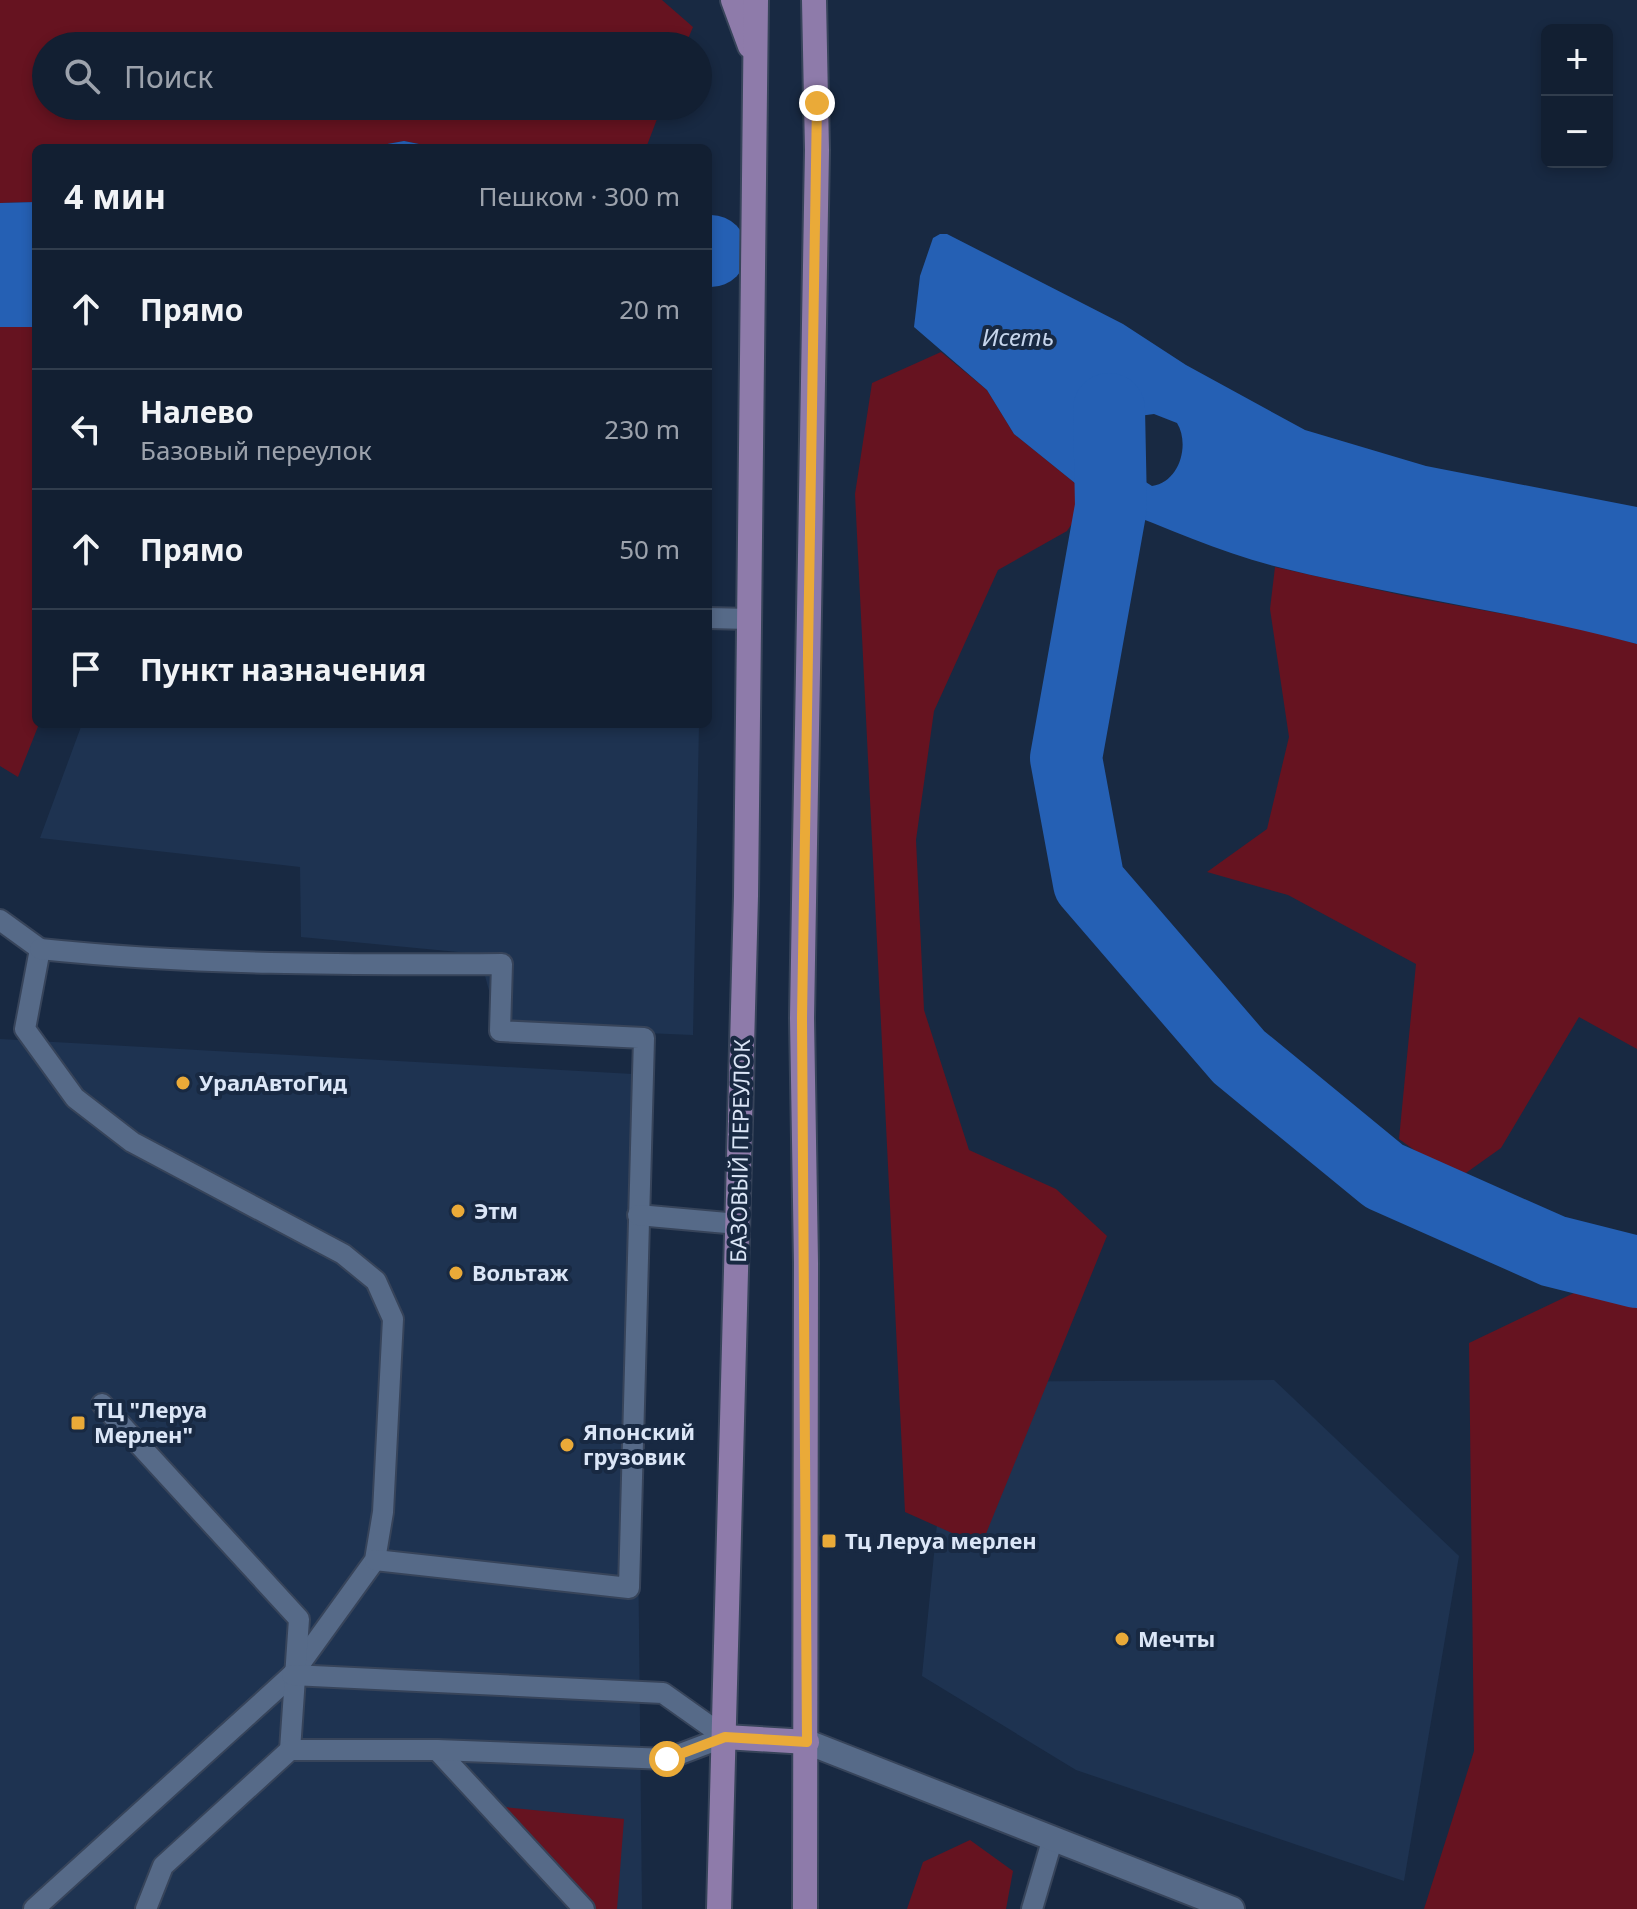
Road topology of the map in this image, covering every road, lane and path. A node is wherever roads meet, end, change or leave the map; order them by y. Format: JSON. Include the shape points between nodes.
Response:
{"nodes":[{"id":1,"x":733,"y":0,"type":"edge"},
{"id":2,"x":756,"y":0,"type":"edge"},
{"id":3,"x":814,"y":0,"type":"edge"},
{"id":4,"x":831,"y":0,"type":"edge"},
{"id":5,"x":756,"y":75,"type":"junction"},
{"id":6,"x":817,"y":103,"type":"junction"},
{"id":7,"x":712,"y":618,"type":"edge"},
{"id":8,"x":750,"y":619,"type":"junction"},
{"id":9,"x":0,"y":920,"type":"edge"},
{"id":10,"x":40,"y":949,"type":"junction"},
{"id":11,"x":638,"y":1215,"type":"junction"},
{"id":12,"x":738,"y":1224,"type":"junction"},
{"id":13,"x":102,"y":1404,"type":"dead end"},
{"id":14,"x":375,"y":1560,"type":"junction"},
{"id":15,"x":292,"y":1675,"type":"junction"},
{"id":16,"x":725,"y":1737,"type":"junction"},
{"id":17,"x":807,"y":1742,"type":"junction"},
{"id":18,"x":290,"y":1750,"type":"junction"},
{"id":19,"x":437,"y":1750,"type":"junction"},
{"id":20,"x":1052,"y":1841,"type":"junction"},
{"id":21,"x":34,"y":1909,"type":"edge"},
{"id":22,"x":146,"y":1909,"type":"edge"},
{"id":23,"x":584,"y":1909,"type":"edge"},
{"id":24,"x":719,"y":1909,"type":"edge"},
{"id":25,"x":805,"y":1909,"type":"edge"},
{"id":26,"x":1032,"y":1909,"type":"edge"},
{"id":27,"x":1232,"y":1909,"type":"edge"}],
"edges":[{"from":1,"to":5,"type":"main road"},
{"from":2,"to":5,"type":"main road"},
{"from":3,"to":6,"type":"main road"},
{"from":4,"to":6,"type":"main road"},
{"from":5,"to":8,"type":"main road","name":"БАЗОВЫЙ ПЕРЕУЛОК"},
{"from":6,"to":17,"type":"main road","via":[[802,1018]]},
{"from":7,"to":8,"type":"lane"},
{"from":8,"to":12,"type":"main road","name":"БАЗОВЫЙ ПЕРЕУЛОК"},
{"from":9,"to":10,"type":"lane"},
{"from":10,"to":11,"type":"lane","via":[[300,965],[502,964],[500,1031],[644,1038]]},
{"from":10,"to":14,"type":"lane","via":[[25,1029],[75,1098],[132,1142],[343,1254],[376,1281],[393,1319],[383,1512]]},
{"from":11,"to":12,"type":"lane"},
{"from":11,"to":14,"type":"lane","via":[[629,1588]]},
{"from":12,"to":16,"type":"main road","name":"БАЗОВЫЙ ПЕРЕУЛОК"},
{"from":13,"to":15,"type":"lane","via":[[299,1619]]},
{"from":14,"to":15,"type":"lane"},
{"from":15,"to":16,"type":"lane","via":[[663,1693]]},
{"from":15,"to":18,"type":"lane"},
{"from":15,"to":21,"type":"lane"},
{"from":16,"to":17,"type":"main road"},
{"from":16,"to":19,"type":"lane","via":[[667,1759]]},
{"from":16,"to":24,"type":"main road","name":"БАЗОВЫЙ ПЕРЕУЛОК"},
{"from":17,"to":20,"type":"street"},
{"from":17,"to":25,"type":"main road"},
{"from":18,"to":19,"type":"lane"},
{"from":18,"to":22,"type":"lane","via":[[163,1866]]},
{"from":19,"to":23,"type":"lane"},
{"from":20,"to":26,"type":"lane"},
{"from":20,"to":27,"type":"street"}]}
